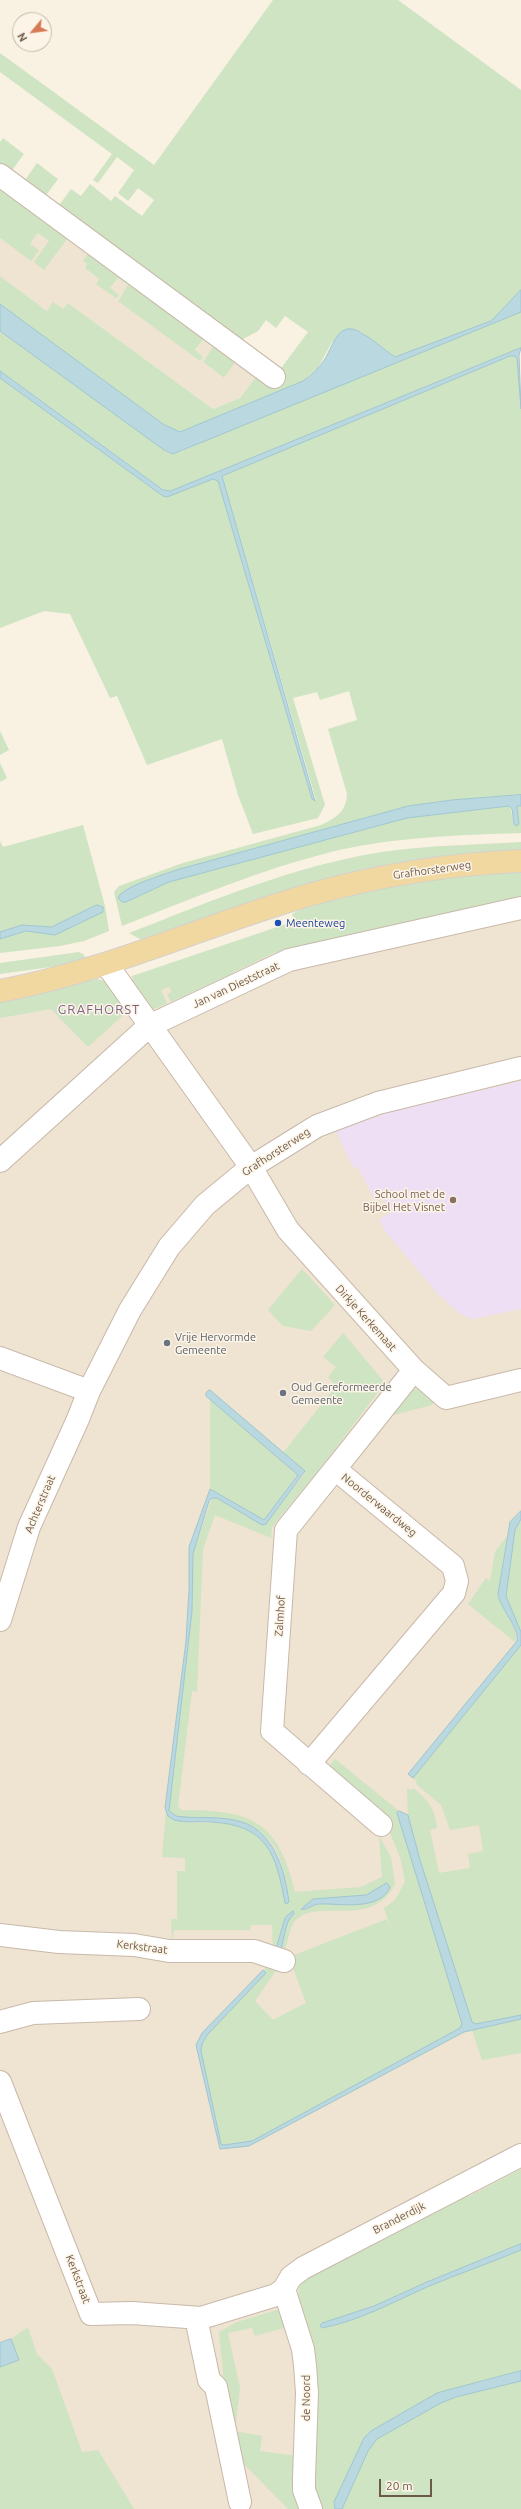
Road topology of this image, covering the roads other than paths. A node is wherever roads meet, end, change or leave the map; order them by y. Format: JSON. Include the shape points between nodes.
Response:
{"nodes":[{"id":1,"x":0,"y":175,"type":"edge"},
{"id":2,"x":274,"y":377,"type":"dead end"},
{"id":3,"x":521,"y":861,"type":"edge"},
{"id":4,"x":521,"y":908,"type":"edge"},
{"id":5,"x":107,"y":965,"type":"junction"},
{"id":6,"x":0,"y":991,"type":"edge"},
{"id":7,"x":149,"y":1026,"type":"junction"},
{"id":8,"x":521,"y":1068,"type":"edge"},
{"id":9,"x":0,"y":1160,"type":"edge"},
{"id":10,"x":251,"y":1166,"type":"junction"},
{"id":11,"x":1,"y":1361,"type":"edge"},
{"id":12,"x":414,"y":1370,"type":"junction"},
{"id":13,"x":521,"y":1380,"type":"edge"},
{"id":14,"x":89,"y":1391,"type":"junction"},
{"id":15,"x":334,"y":1469,"type":"junction"},
{"id":16,"x":0,"y":1620,"type":"edge"},
{"id":17,"x":309,"y":1764,"type":"junction"},
{"id":18,"x":381,"y":1825,"type":"dead end"},
{"id":19,"x":0,"y":1935,"type":"edge"},
{"id":20,"x":284,"y":1961,"type":"dead end"},
{"id":21,"x":139,"y":2010,"type":"dead end"},
{"id":22,"x":0,"y":2022,"type":"edge"},
{"id":23,"x":0,"y":2082,"type":"edge"},
{"id":24,"x":521,"y":2155,"type":"edge"},
{"id":25,"x":284,"y":2289,"type":"junction"},
{"id":26,"x":196,"y":2318,"type":"junction"},
{"id":27,"x":240,"y":2502,"type":"dead end"},
{"id":28,"x":311,"y":2509,"type":"edge"}],
"edges":[{"from":1,"to":2,"type":"street"},
{"from":3,"to":5,"type":"main road","name":"Grafhorsterweg","via":[[481,863],[412,872],[336,888],[288,902]]},
{"from":4,"to":7,"type":"street","name":"Jan van Dieststraat","via":[[288,960]]},
{"from":5,"to":6,"type":"main road","name":"Grafhorsterweg"},
{"from":5,"to":7,"type":"street"},
{"from":7,"to":9,"type":"street","name":"Jan van Dieststraat"},
{"from":7,"to":10,"type":"street"},
{"from":8,"to":10,"type":"street","name":"Grafhorsterweg","via":[[378,1103],[317,1126]]},
{"from":10,"to":12,"type":"street","name":"Dirkje Kerkemaat","via":[[288,1230]]},
{"from":10,"to":14,"type":"street","name":"Grafhorsterweg","via":[[205,1205],[169,1247],[130,1310]]},
{"from":11,"to":14,"type":"street"},
{"from":12,"to":13,"type":"street","name":"Dirkje Kerkemaat","via":[[446,1398]]},
{"from":12,"to":15,"type":"street","name":"Noorderwaardweg"},
{"from":14,"to":16,"type":"street","name":"Achterstraat","via":[[29,1527]]},
{"from":15,"to":17,"type":"street","name":"Zalmhof","via":[[286,1530],[272,1731]]},
{"from":15,"to":17,"type":"street","name":"Noorderwaardweg","via":[[453,1566],[457,1581],[454,1593]]},
{"from":17,"to":18,"type":"street","name":"Zalmhof"},
{"from":19,"to":20,"type":"street","name":"Kerkstraat","via":[[59,1942],[134,1945],[169,1951],[254,1951]]},
{"from":21,"to":22,"type":"street","via":[[33,2013]]},
{"from":23,"to":26,"type":"street","name":"Kerkstraat","via":[[91,2314],[132,2313]]},
{"from":24,"to":25,"type":"street","name":"Branderdijk","via":[[303,2268],[291,2277]]},
{"from":25,"to":26,"type":"street","name":"Kerkstraat","via":[[276,2296]]},
{"from":25,"to":28,"type":"street","name":"de Noord","via":[[304,2348],[307,2393],[304,2490]]},
{"from":26,"to":27,"type":"street","via":[[209,2380],[216,2387]]}]}
